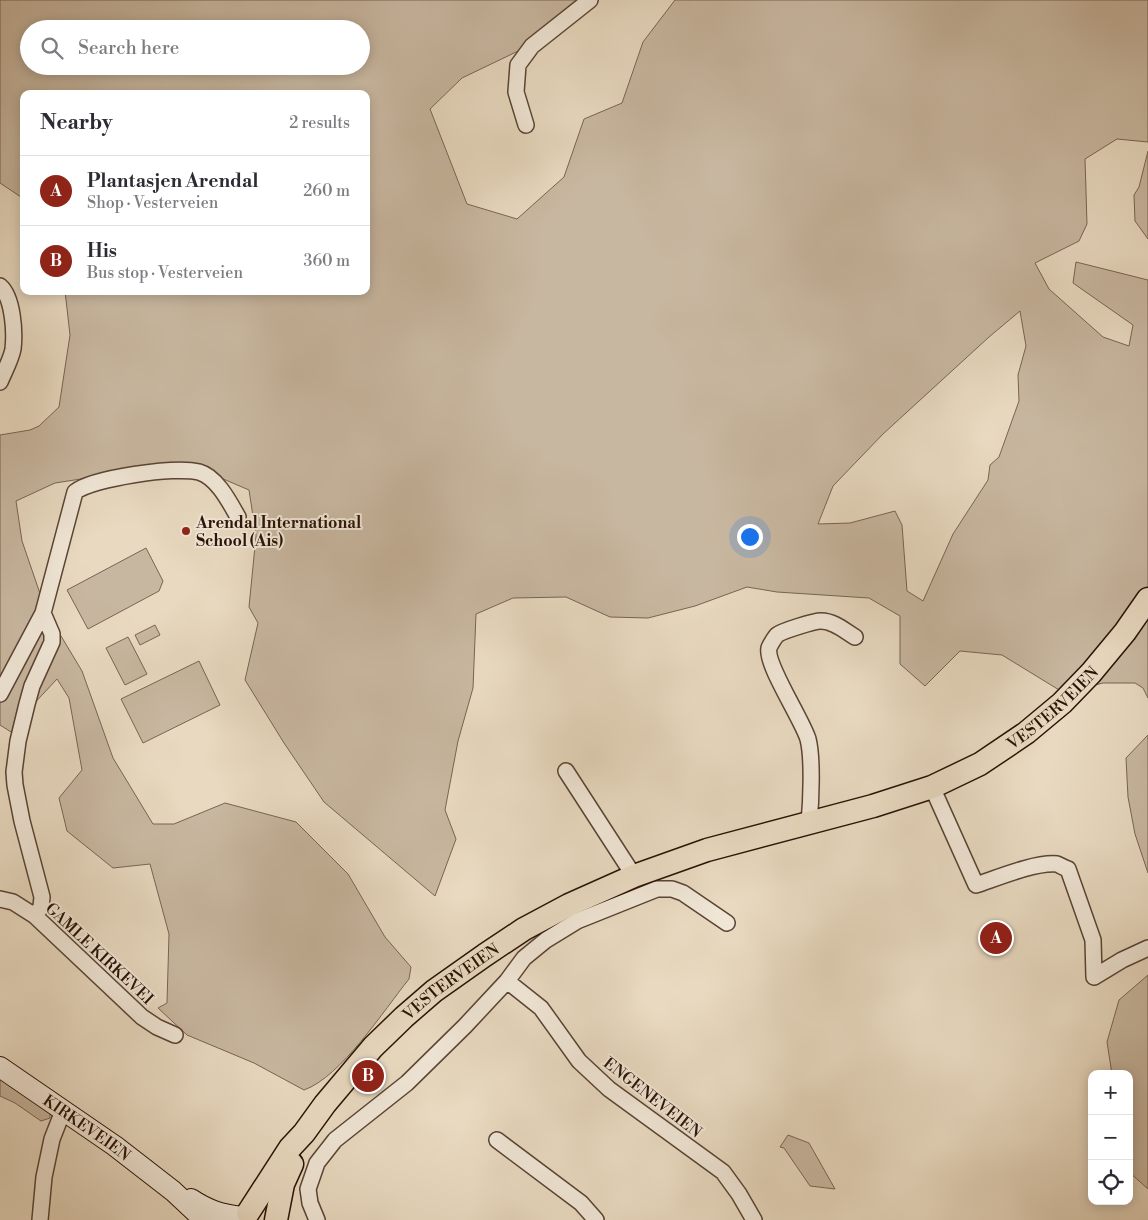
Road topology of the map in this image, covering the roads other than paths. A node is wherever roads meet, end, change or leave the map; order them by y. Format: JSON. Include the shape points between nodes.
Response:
{"nodes":[{"id":1,"x":590,"y":0,"type":"edge"},
{"id":2,"x":526,"y":126,"type":"dead end"},
{"id":3,"x":0,"y":286,"type":"edge"},
{"id":4,"x":0,"y":382,"type":"edge"},
{"id":5,"x":238,"y":518,"type":"dead end"},
{"id":6,"x":1148,"y":600,"type":"edge"},
{"id":7,"x":43,"y":613,"type":"junction"},
{"id":8,"x":855,"y":637,"type":"dead end"},
{"id":9,"x":0,"y":694,"type":"edge"},
{"id":10,"x":566,"y":771,"type":"dead end"},
{"id":11,"x":932,"y":787,"type":"junction"},
{"id":12,"x":809,"y":823,"type":"junction"},
{"id":13,"x":634,"y":876,"type":"junction"},
{"id":14,"x":0,"y":899,"type":"edge"},
{"id":15,"x":35,"y":916,"type":"junction"},
{"id":16,"x":726,"y":923,"type":"dead end"},
{"id":17,"x":1148,"y":948,"type":"edge"},
{"id":18,"x":507,"y":981,"type":"junction"},
{"id":19,"x":175,"y":1035,"type":"dead end"},
{"id":20,"x":0,"y":1067,"type":"edge"},
{"id":21,"x":64,"y":1111,"type":"junction"},
{"id":22,"x":304,"y":1133,"type":"junction"},
{"id":23,"x":497,"y":1140,"type":"dead end"},
{"id":24,"x":173,"y":1191,"type":"junction"},
{"id":25,"x":243,"y":1217,"type":"edge"},
{"id":26,"x":40,"y":1220,"type":"edge"},
{"id":27,"x":204,"y":1220,"type":"edge"},
{"id":28,"x":275,"y":1220,"type":"edge"},
{"id":29,"x":317,"y":1220,"type":"edge"},
{"id":30,"x":596,"y":1220,"type":"edge"},
{"id":31,"x":754,"y":1220,"type":"edge"}],
"edges":[{"from":1,"to":2,"type":"street","via":[[532,46],[518,65],[516,92]]},
{"from":3,"to":4,"type":"street","via":[[13,316],[13,350]]},
{"from":5,"to":7,"type":"street","via":[[220,488],[200,472],[166,470],[82,486],[75,492]]},
{"from":6,"to":11,"type":"main road","name":"VESTERVEIEN","via":[[1091,673],[1062,703],[1026,734],[980,764]]},
{"from":7,"to":9,"type":"street"},
{"from":7,"to":15,"type":"street","via":[[52,642],[32,686],[14,772],[22,821],[42,897],[41,907]]},
{"from":8,"to":12,"type":"street","via":[[834,624],[821,621],[778,635],[769,647],[769,656],[808,740],[811,772]]},
{"from":10,"to":13,"type":"street"},
{"from":11,"to":12,"type":"main road","name":"VESTERVEIEN"},
{"from":11,"to":17,"type":"street","via":[[976,885],[1035,867],[1058,864],[1068,869],[1093,940],[1094,977]]},
{"from":12,"to":13,"type":"main road","name":"VESTERVEIEN","via":[[707,850]]},
{"from":13,"to":22,"type":"main road","name":"VESTERVEIEN","via":[[524,929],[434,990],[373,1047]]},
{"from":14,"to":15,"type":"street","name":"GAMLE KIRKEVEI","via":[[13,902]]},
{"from":15,"to":19,"type":"street","name":"GAMLE KIRKEVEI","via":[[142,1017]]},
{"from":16,"to":18,"type":"street","via":[[683,893],[657,889],[577,921],[546,940],[524,958]]},
{"from":18,"to":29,"type":"street","via":[[407,1083],[335,1140],[317,1164],[308,1189]]},
{"from":18,"to":31,"type":"street","name":"ENGENEVEIEN","via":[[541,1008],[580,1061],[609,1089],[723,1172]]},
{"from":20,"to":21,"type":"main road","name":"KIRKEVEIEN"},
{"from":21,"to":24,"type":"main road","name":"KIRKEVEIEN"},
{"from":21,"to":26,"type":"street","via":[[52,1139]]},
{"from":22,"to":25,"type":"main road","name":"VESTERVEIEN","via":[[290,1148]]},
{"from":22,"to":28,"type":"main road","name":"VESTERVEIEN","via":[[283,1184]]},
{"from":23,"to":30,"type":"street","via":[[581,1203]]},
{"from":24,"to":25,"type":"main road","name":"KIRKEVEIEN","via":[[206,1209]]},
{"from":24,"to":27,"type":"main road","name":"KIRKEVEIEN"},
{"from":25,"to":28,"type":"main road","via":[[261,1212]]}]}
